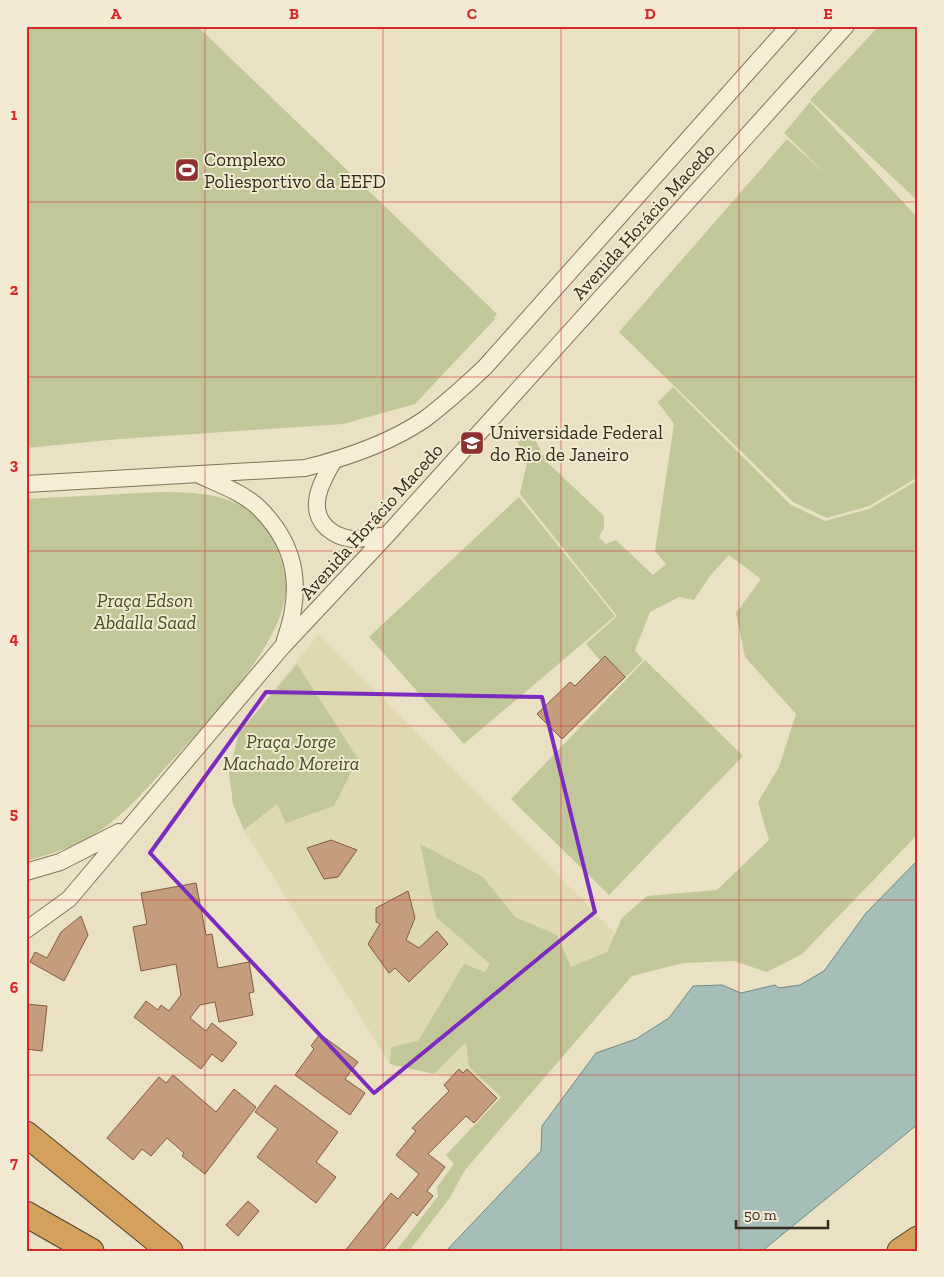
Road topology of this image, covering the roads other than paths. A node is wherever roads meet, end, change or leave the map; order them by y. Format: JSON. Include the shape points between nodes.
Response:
{"nodes":[{"id":1,"x":789,"y":26,"type":"edge"},
{"id":2,"x":846,"y":26,"type":"edge"},
{"id":3,"x":334,"y":460,"type":"junction"},
{"id":4,"x":199,"y":475,"type":"junction"},
{"id":5,"x":26,"y":484,"type":"edge"},
{"id":6,"x":387,"y":535,"type":"junction"},
{"id":7,"x":282,"y":647,"type":"junction"},
{"id":8,"x":127,"y":828,"type":"junction"},
{"id":9,"x":26,"y":872,"type":"edge"},
{"id":10,"x":26,"y":930,"type":"edge"},
{"id":11,"x":26,"y":1134,"type":"edge"},
{"id":12,"x":26,"y":1214,"type":"edge"},
{"id":13,"x":918,"y":1239,"type":"edge"},
{"id":14,"x":91,"y":1251,"type":"edge"},
{"id":15,"x":170,"y":1251,"type":"edge"},
{"id":16,"x":900,"y":1251,"type":"edge"}],
"edges":[{"from":1,"to":3,"type":"street","name":"Avenida Horácio Macedo","via":[[486,366],[424,420],[390,438]]},
{"from":2,"to":6,"type":"street","name":"Avenida Horácio Macedo"},
{"from":3,"to":4,"type":"street","name":"Avenida Horácio Macedo","via":[[289,470]]},
{"from":3,"to":6,"type":"street","via":[[317,499],[323,524],[332,532],[351,539]]},
{"from":4,"to":5,"type":"street","name":"Avenida Horácio Macedo"},
{"from":4,"to":7,"type":"street","via":[[224,486],[260,509],[287,548],[295,572],[295,597],[294,615]]},
{"from":6,"to":7,"type":"street","name":"Avenida Horácio Macedo"},
{"from":7,"to":8,"type":"street","name":"Avenida Horácio Macedo"},
{"from":8,"to":9,"type":"street","via":[[60,862]]},
{"from":8,"to":10,"type":"street","name":"Avenida Horácio Macedo","via":[[69,898]]},
{"from":11,"to":15,"type":"highway"},
{"from":12,"to":14,"type":"highway"},
{"from":13,"to":16,"type":"highway"}]}
